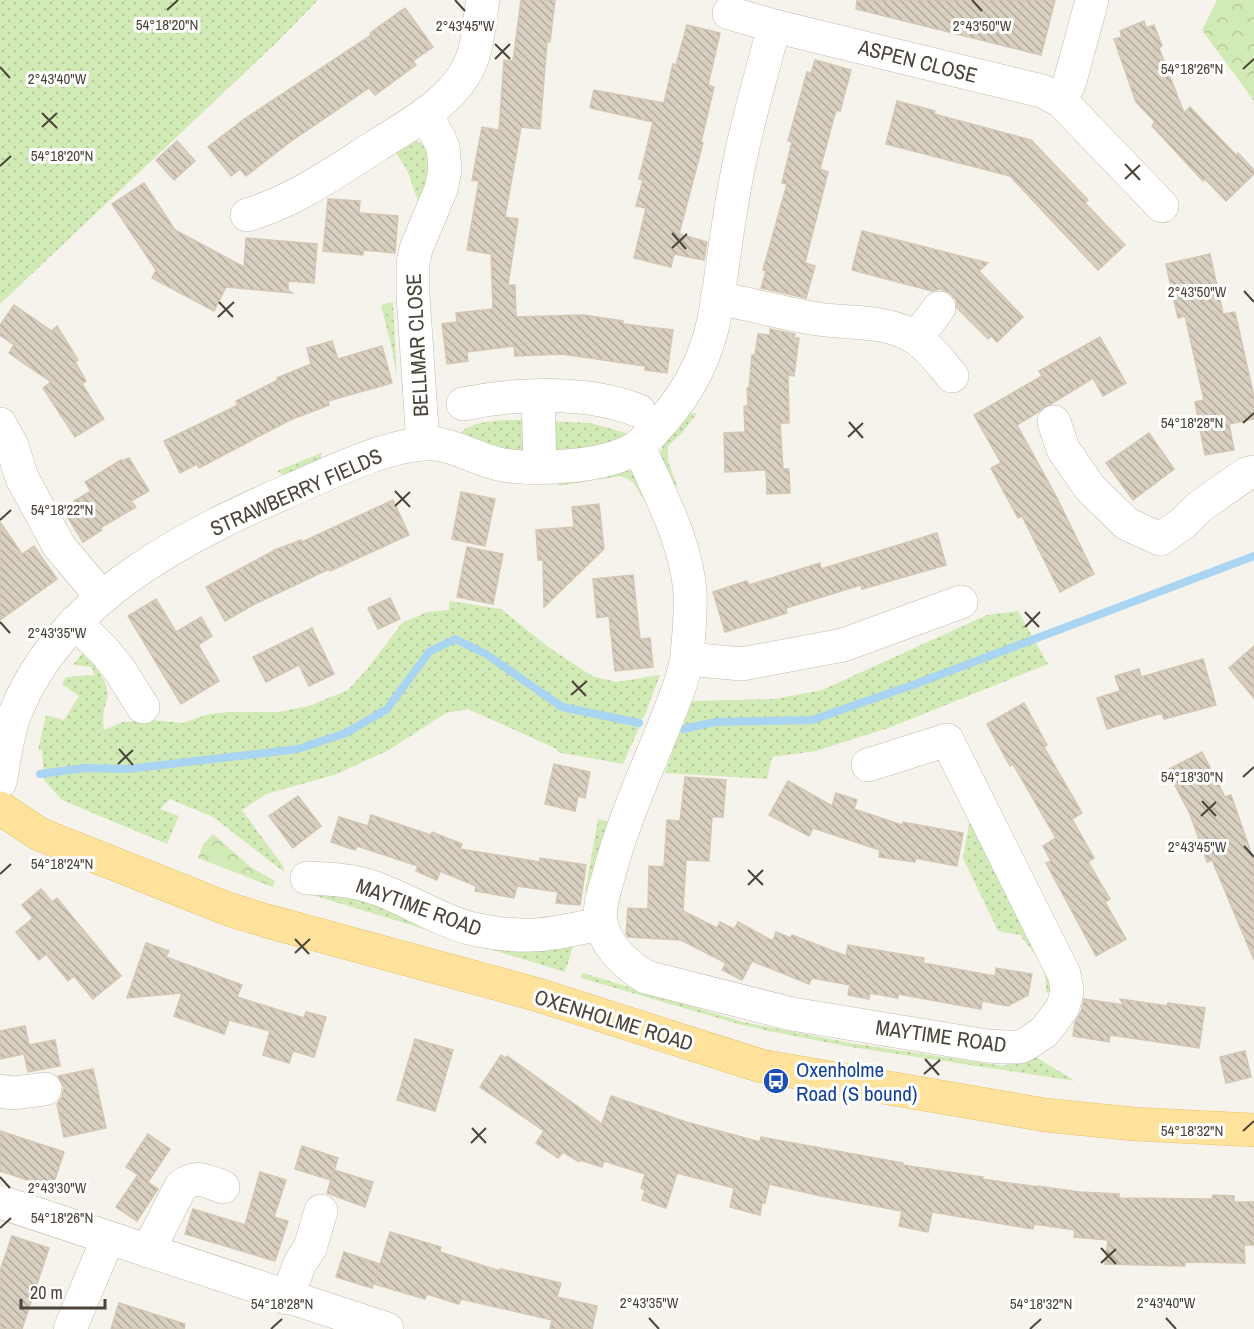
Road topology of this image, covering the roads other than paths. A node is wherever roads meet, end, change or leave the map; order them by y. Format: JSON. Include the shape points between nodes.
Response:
{"nodes":[{"id":1,"x":483,"y":0,"type":"edge"},
{"id":2,"x":1092,"y":0,"type":"edge"},
{"id":3,"x":729,"y":13,"type":"dead end"},
{"id":4,"x":774,"y":26,"type":"junction"},
{"id":5,"x":1061,"y":101,"type":"junction"},
{"id":6,"x":426,"y":113,"type":"junction"},
{"id":7,"x":1162,"y":206,"type":"dead end"},
{"id":8,"x":247,"y":215,"type":"dead end"},
{"id":9,"x":717,"y":298,"type":"junction"},
{"id":10,"x":939,"y":308,"type":"dead end"},
{"id":11,"x":916,"y":338,"type":"junction"},
{"id":12,"x":952,"y":376,"type":"dead end"},
{"id":13,"x":538,"y":396,"type":"junction"},
{"id":14,"x":463,"y":404,"type":"dead end"},
{"id":15,"x":639,"y":411,"type":"dead end"},
{"id":16,"x":1054,"y":422,"type":"dead end"},
{"id":17,"x":0,"y":424,"type":"edge"},
{"id":18,"x":423,"y":444,"type":"junction"},
{"id":19,"x":639,"y":447,"type":"junction"},
{"id":20,"x":540,"y":467,"type":"junction"},
{"id":21,"x":1254,"y":472,"type":"edge"},
{"id":22,"x":101,"y":596,"type":"junction"},
{"id":23,"x":961,"y":602,"type":"dead end"},
{"id":24,"x":75,"y":622,"type":"junction"},
{"id":25,"x":687,"y":659,"type":"junction"},
{"id":26,"x":143,"y":707,"type":"dead end"},
{"id":27,"x":868,"y":765,"type":"dead end"},
{"id":28,"x":0,"y":782,"type":"edge"},
{"id":29,"x":0,"y":808,"type":"edge"},
{"id":30,"x":307,"y":878,"type":"dead end"},
{"id":31,"x":601,"y":923,"type":"junction"},
{"id":32,"x":45,"y":1089,"type":"dead end"},
{"id":33,"x":0,"y":1091,"type":"edge"},
{"id":34,"x":1254,"y":1130,"type":"edge"},
{"id":35,"x":223,"y":1186,"type":"dead end"},
{"id":36,"x":0,"y":1202,"type":"edge"},
{"id":37,"x":321,"y":1211,"type":"dead end"},
{"id":38,"x":108,"y":1238,"type":"junction"},
{"id":39,"x":148,"y":1251,"type":"junction"},
{"id":40,"x":287,"y":1298,"type":"junction"},
{"id":41,"x":70,"y":1329,"type":"edge"},
{"id":42,"x":387,"y":1329,"type":"edge"}],
"edges":[{"from":1,"to":6,"type":"street","via":[[470,65],[457,85]]},
{"from":2,"to":5,"type":"street"},
{"from":3,"to":4,"type":"street","name":"ASPEN CLOSE"},
{"from":4,"to":5,"type":"street","name":"ASPEN CLOSE","via":[[1042,91]]},
{"from":4,"to":9,"type":"street","via":[[740,160]]},
{"from":5,"to":7,"type":"street","name":"ASPEN CLOSE"},
{"from":6,"to":8,"type":"street","via":[[290,199]]},
{"from":6,"to":18,"type":"street","name":"BELLMAR CLOSE","via":[[443,147],[445,170],[413,263]]},
{"from":9,"to":11,"type":"street","via":[[818,319],[879,325]]},
{"from":9,"to":19,"type":"street","name":"STRAWBERRY FIELDS","via":[[708,344],[694,377],[668,415]]},
{"from":10,"to":11,"type":"street"},
{"from":11,"to":12,"type":"street"},
{"from":13,"to":14,"type":"street","via":[[495,397]]},
{"from":13,"to":15,"type":"street","via":[[599,400]]},
{"from":13,"to":20,"type":"street"},
{"from":16,"to":21,"type":"street","via":[[1063,449],[1090,488],[1127,524],[1160,539],[1191,532],[1198,508]]},
{"from":17,"to":22,"type":"street","via":[[22,478],[59,546]]},
{"from":18,"to":20,"type":"street","name":"STRAWBERRY FIELDS","via":[[449,445],[503,465]]},
{"from":18,"to":22,"type":"street","name":"STRAWBERRY FIELDS","via":[[378,455],[256,505],[175,547]]},
{"from":19,"to":20,"type":"street","name":"STRAWBERRY FIELDS","via":[[601,462]]},
{"from":19,"to":25,"type":"street","via":[[682,551],[690,591]]},
{"from":22,"to":24,"type":"street","name":"STRAWBERRY FIELDS"},
{"from":23,"to":25,"type":"street","via":[[843,645],[742,664]]},
{"from":24,"to":26,"type":"street","via":[[119,669]]},
{"from":24,"to":28,"type":"street","name":"STRAWBERRY FIELDS","via":[[50,653],[16,710]]},
{"from":25,"to":31,"type":"street","via":[[612,859]]},
{"from":27,"to":31,"type":"street","name":"MAYTIME ROAD","via":[[947,740],[1064,974],[1067,991],[1063,1007],[1044,1032],[1028,1043],[987,1046],[792,1014],[646,977],[632,969],[610,944]]},
{"from":29,"to":34,"type":"main road","name":"OXENHOLME ROAD","via":[[39,834],[228,909],[535,994],[761,1066],[1045,1115]]},
{"from":30,"to":31,"type":"street","name":"MAYTIME ROAD","via":[[373,887],[440,918],[487,932],[554,935]]},
{"from":32,"to":33,"type":"street"},
{"from":35,"to":39,"type":"street","via":[[198,1179],[181,1186]]},
{"from":36,"to":38,"type":"street"},
{"from":37,"to":40,"type":"street","via":[[310,1248]]},
{"from":38,"to":39,"type":"street"},
{"from":38,"to":41,"type":"street"},
{"from":39,"to":40,"type":"street"},
{"from":40,"to":42,"type":"street"}]}
